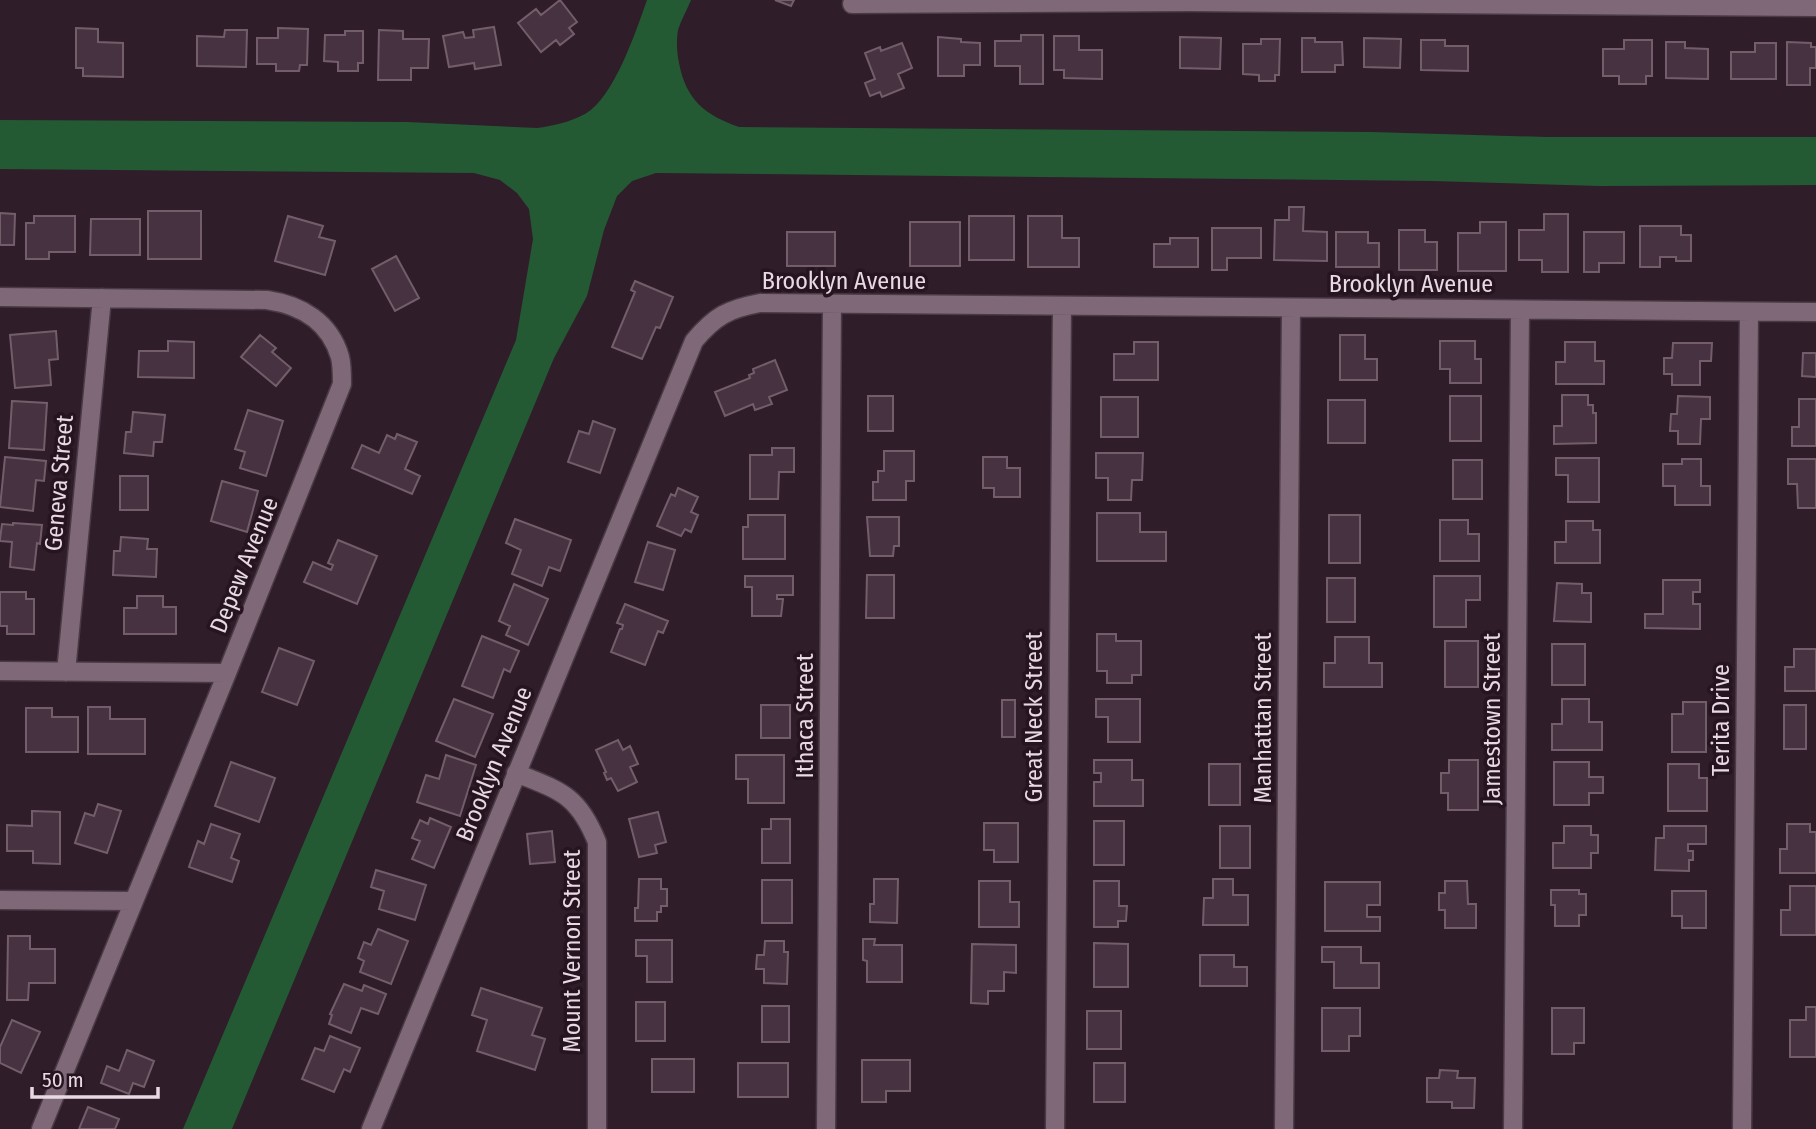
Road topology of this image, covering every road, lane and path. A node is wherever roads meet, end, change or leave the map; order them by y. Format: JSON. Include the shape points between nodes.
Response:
{"nodes":[{"id":1,"x":1189,"y":1,"type":"edge"},
{"id":2,"x":852,"y":4,"type":"dead end"},
{"id":3,"x":1816,"y":7,"type":"edge"},
{"id":4,"x":0,"y":297,"type":"edge"},
{"id":5,"x":102,"y":298,"type":"junction"},
{"id":6,"x":832,"y":304,"type":"junction"},
{"id":7,"x":1062,"y":306,"type":"junction"},
{"id":8,"x":1291,"y":308,"type":"junction"},
{"id":9,"x":1520,"y":310,"type":"junction"},
{"id":10,"x":1749,"y":312,"type":"junction"},
{"id":11,"x":1816,"y":312,"type":"edge"},
{"id":12,"x":0,"y":671,"type":"edge"},
{"id":13,"x":66,"y":672,"type":"junction"},
{"id":14,"x":227,"y":673,"type":"junction"},
{"id":15,"x":516,"y":773,"type":"junction"},
{"id":16,"x":0,"y":900,"type":"edge"},
{"id":17,"x":134,"y":901,"type":"junction"},
{"id":18,"x":41,"y":1129,"type":"edge"},
{"id":19,"x":370,"y":1129,"type":"edge"},
{"id":20,"x":597,"y":1129,"type":"edge"},
{"id":21,"x":826,"y":1129,"type":"edge"},
{"id":22,"x":1055,"y":1129,"type":"edge"},
{"id":23,"x":1284,"y":1129,"type":"edge"},
{"id":24,"x":1513,"y":1129,"type":"edge"},
{"id":25,"x":1742,"y":1129,"type":"edge"}],
"edges":[{"from":1,"to":2,"type":"street"},
{"from":1,"to":3,"type":"street"},
{"from":4,"to":5,"type":"street","name":"Depew Avenue"},
{"from":5,"to":13,"type":"street","name":"Geneva Street"},
{"from":5,"to":14,"type":"street","name":"Depew Avenue","via":[[288,303],[312,314],[330,333],[341,358],[342,384]]},
{"from":6,"to":7,"type":"street","name":"Brooklyn Avenue"},
{"from":6,"to":15,"type":"street","name":"Brooklyn Avenue","via":[[760,303],[734,308],[711,321],[694,341]]},
{"from":6,"to":21,"type":"street","name":"Ithaca Street"},
{"from":7,"to":8,"type":"street","name":"Brooklyn Avenue"},
{"from":7,"to":22,"type":"street","name":"Great Neck Street"},
{"from":8,"to":9,"type":"street","name":"Brooklyn Avenue"},
{"from":8,"to":23,"type":"street","name":"Manhattan Street"},
{"from":9,"to":10,"type":"street","name":"Brooklyn Avenue"},
{"from":9,"to":24,"type":"street","name":"Jamestown Street"},
{"from":10,"to":11,"type":"street","name":"Brooklyn Avenue"},
{"from":10,"to":25,"type":"street","name":"Terita Drive"},
{"from":12,"to":13,"type":"street"},
{"from":13,"to":14,"type":"street"},
{"from":14,"to":17,"type":"street","name":"Depew Avenue"},
{"from":15,"to":19,"type":"street","name":"Brooklyn Avenue"},
{"from":15,"to":20,"type":"street","name":"Mount Vernon Street","via":[[569,798],[587,817],[597,842]]},
{"from":16,"to":17,"type":"street"},
{"from":17,"to":18,"type":"street","name":"Depew Avenue"}]}
